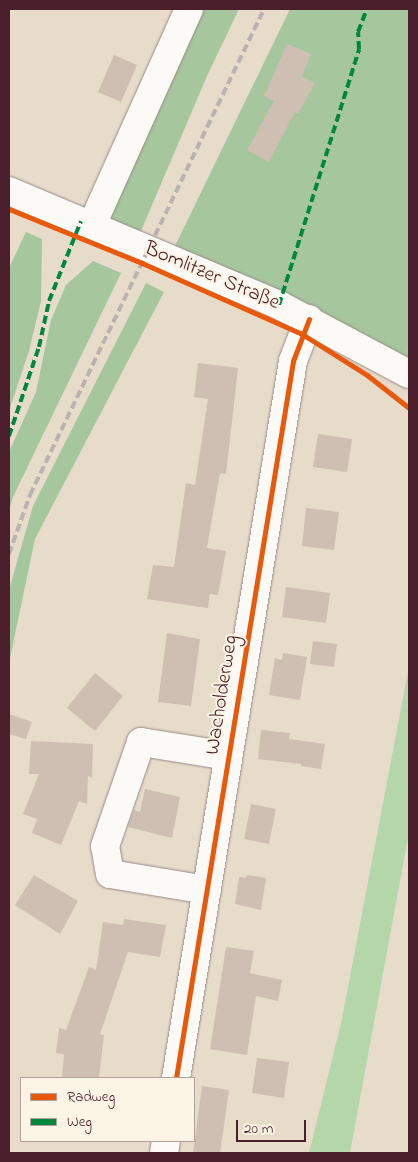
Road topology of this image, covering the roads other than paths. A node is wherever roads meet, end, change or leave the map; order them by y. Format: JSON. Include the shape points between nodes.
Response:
{"nodes":[{"id":1,"x":189,"y":9,"type":"edge"},
{"id":2,"x":9,"y":191,"type":"edge"},
{"id":3,"x":92,"y":225,"type":"junction"},
{"id":4,"x":309,"y":319,"type":"junction"},
{"id":5,"x":409,"y":374,"type":"edge"},
{"id":6,"x":228,"y":756,"type":"junction"},
{"id":7,"x":207,"y":890,"type":"junction"},
{"id":8,"x":176,"y":1077,"type":"edge"}],
"edges":[{"from":1,"to":3,"type":"street"},
{"from":2,"to":3,"type":"street","name":"Bomlitzer Straße"},
{"from":3,"to":4,"type":"street","name":"Bomlitzer Straße"},
{"from":4,"to":5,"type":"street","name":"Bomlitzer Straße"},
{"from":4,"to":6,"type":"street","name":"Wacholderweg","via":[[293,361]]},
{"from":6,"to":7,"type":"street","name":"Wacholderweg"},
{"from":6,"to":7,"type":"street","name":"Wacholderweg","via":[[140,742],[104,846],[110,874]]},
{"from":7,"to":8,"type":"street","name":"Wacholderweg"}]}
